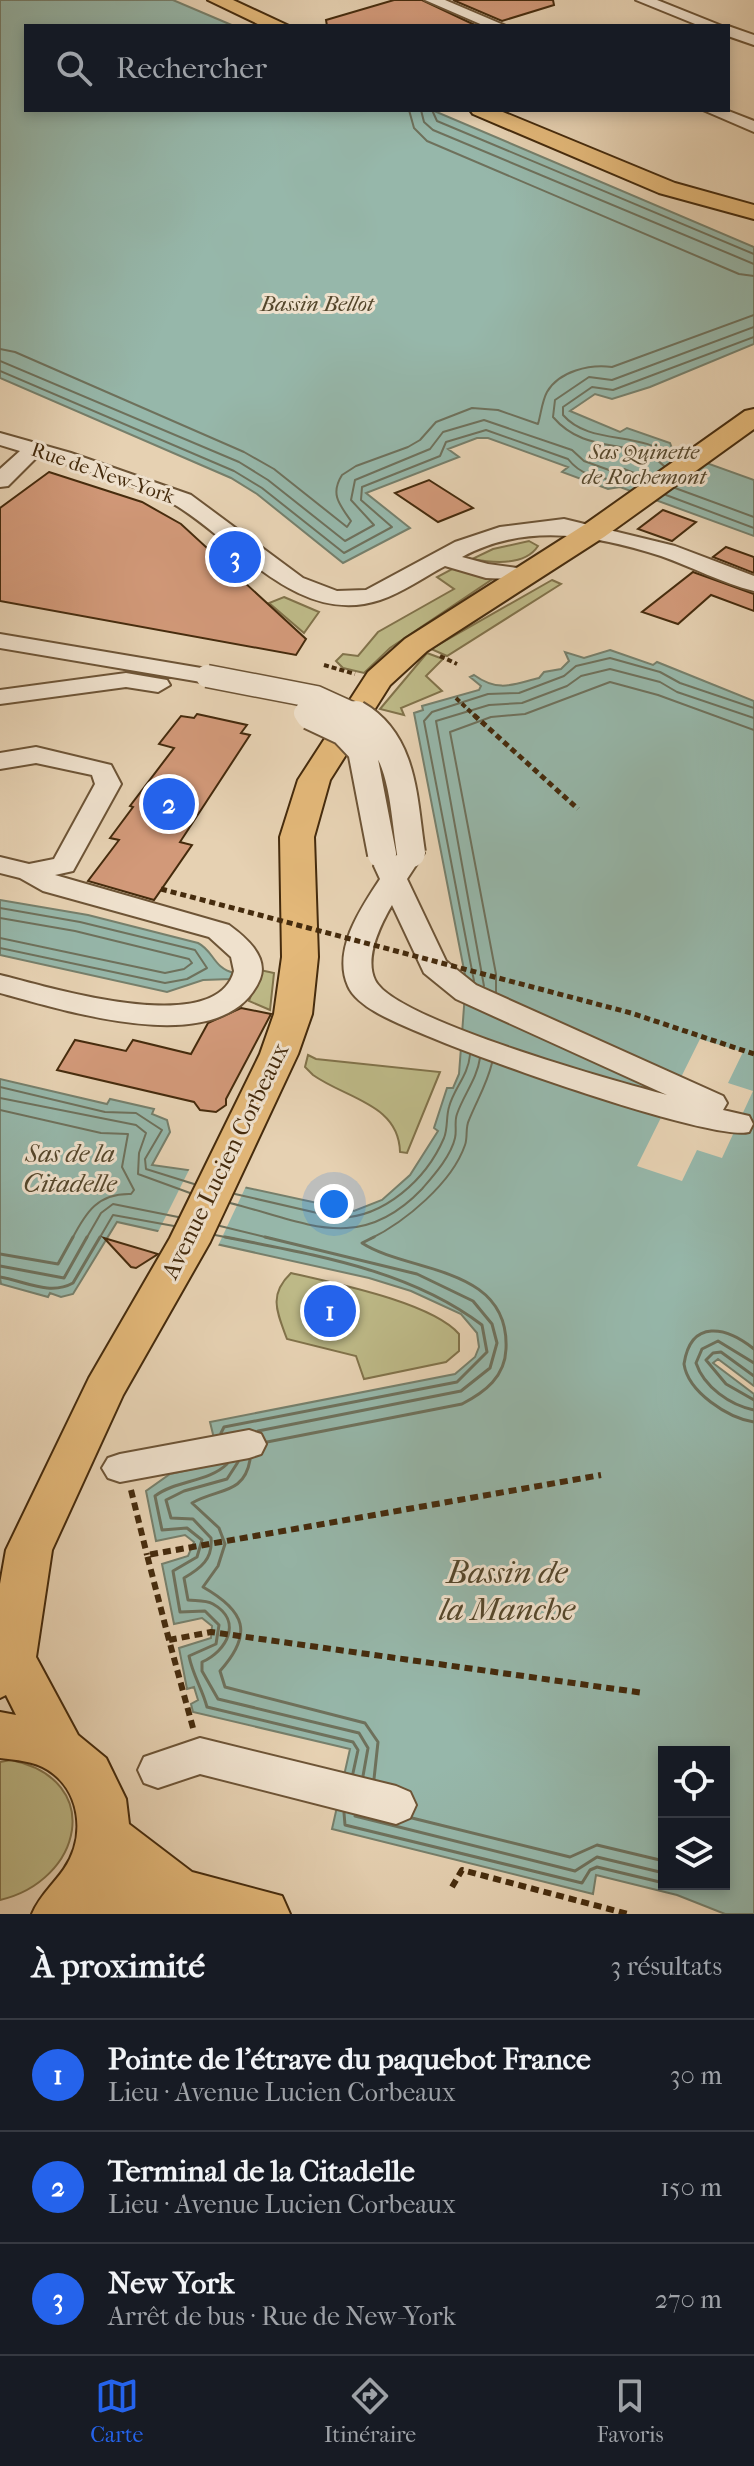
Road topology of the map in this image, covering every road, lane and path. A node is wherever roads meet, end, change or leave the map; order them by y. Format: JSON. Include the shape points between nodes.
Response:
{"nodes":[{"id":1,"x":217,"y":0,"type":"edge"},
{"id":2,"x":432,"y":0,"type":"edge"},
{"id":3,"x":643,"y":0,"type":"edge"},
{"id":4,"x":274,"y":24,"type":"edge"},
{"id":5,"x":493,"y":24,"type":"edge"},
{"id":6,"x":709,"y":24,"type":"edge"},
{"id":7,"x":730,"y":32,"type":"edge"},
{"id":8,"x":754,"y":40,"type":"edge"},
{"id":9,"x":485,"y":112,"type":"edge"},
{"id":10,"x":716,"y":112,"type":"edge"},
{"id":11,"x":754,"y":127,"type":"edge"},
{"id":12,"x":754,"y":212,"type":"edge"},
{"id":13,"x":754,"y":417,"type":"edge"},
{"id":14,"x":0,"y":439,"type":"edge"},
{"id":15,"x":34,"y":449,"type":"junction"},
{"id":16,"x":0,"y":481,"type":"edge"},
{"id":17,"x":522,"y":531,"type":"junction"},
{"id":18,"x":594,"y":531,"type":"junction"},
{"id":19,"x":558,"y":553,"type":"junction"},
{"id":20,"x":443,"y":558,"type":"junction"},
{"id":21,"x":525,"y":575,"type":"junction"},
{"id":22,"x":754,"y":584,"type":"edge"},
{"id":23,"x":0,"y":641,"type":"edge"},
{"id":24,"x":446,"y":658,"type":"dead end"},
{"id":25,"x":457,"y":664,"type":"dead end"},
{"id":26,"x":324,"y":665,"type":"dead end"},
{"id":27,"x":344,"y":671,"type":"dead end"},
{"id":28,"x":203,"y":684,"type":"junction"},
{"id":29,"x":0,"y":697,"type":"edge"},
{"id":30,"x":456,"y":698,"type":"dead end"},
{"id":31,"x":0,"y":761,"type":"edge"},
{"id":32,"x":578,"y":809,"type":"dead end"},
{"id":33,"x":0,"y":865,"type":"edge"},
{"id":34,"x":387,"y":867,"type":"junction"},
{"id":35,"x":29,"y":872,"type":"junction"},
{"id":36,"x":161,"y":889,"type":"dead end"},
{"id":37,"x":0,"y":984,"type":"edge"},
{"id":38,"x":754,"y":1054,"type":"edge"},
{"id":39,"x":249,"y":1444,"type":"dead end"},
{"id":40,"x":120,"y":1468,"type":"joint"},
{"id":41,"x":601,"y":1475,"type":"dead end"},
{"id":42,"x":147,"y":1555,"type":"junction"},
{"id":43,"x":169,"y":1640,"type":"junction"},
{"id":44,"x":6,"y":1667,"type":"edge"},
{"id":45,"x":644,"y":1693,"type":"dead end"},
{"id":46,"x":0,"y":1735,"type":"edge"},
{"id":47,"x":58,"y":1746,"type":"junction"},
{"id":48,"x":200,"y":1756,"type":"junction"},
{"id":49,"x":158,"y":1770,"type":"dead end"},
{"id":50,"x":396,"y":1805,"type":"dead end"},
{"id":51,"x":104,"y":1836,"type":"junction"},
{"id":52,"x":452,"y":1887,"type":"dead end"},
{"id":53,"x":179,"y":1895,"type":"junction"},
{"id":54,"x":66,"y":1908,"type":"edge"},
{"id":55,"x":263,"y":1914,"type":"edge"},
{"id":56,"x":628,"y":1914,"type":"edge"}],
"edges":[{"from":1,"to":4,"type":"main road"},
{"from":2,"to":5,"type":"street"},
{"from":3,"to":6,"type":"street"},
{"from":7,"to":8,"type":"street"},
{"from":9,"to":12,"type":"main road","via":[[667,188]]},
{"from":10,"to":11,"type":"street"},
{"from":13,"to":18,"type":"main road","name":"Avenue Lucien Corbeaux"},
{"from":14,"to":15,"type":"street","name":"Rue de New-York"},
{"from":15,"to":16,"type":"street"},
{"from":15,"to":20,"type":"street","name":"Rue de New-York","via":[[183,500],[313,593],[353,600],[374,595]]},
{"from":17,"to":18,"type":"street","name":"Rue de New-York","via":[[564,526]]},
{"from":17,"to":19,"type":"street","via":[[543,537]]},
{"from":17,"to":20,"type":"street","name":"Rue de New-York"},
{"from":18,"to":19,"type":"main road","name":"Avenue Lucien Corbeaux"},
{"from":18,"to":22,"type":"street","name":"Rue de New-York"},
{"from":19,"to":21,"type":"main road","name":"Avenue Lucien Corbeaux"},
{"from":20,"to":21,"type":"street","via":[[486,571]]},
{"from":21,"to":44,"type":"main road","name":"Avenue Lucien Corbeaux","via":[[416,645],[390,668],[314,780],[297,837],[300,957],[293,1014],[189,1242],[104,1390],[29,1550]]},
{"from":23,"to":28,"type":"street"},
{"from":24,"to":25,"type":"path"},
{"from":26,"to":27,"type":"path"},
{"from":28,"to":29,"type":"street","via":[[126,680]]},
{"from":28,"to":34,"type":"street","bridge":true,"via":[[333,723],[353,736],[362,750]]},
{"from":28,"to":34,"type":"street","bridge":true,"via":[[315,697],[368,721],[395,759],[411,853]]},
{"from":30,"to":32,"type":"path"},
{"from":31,"to":35,"type":"street","via":[[36,755],[102,770],[108,784],[64,865]]},
{"from":33,"to":35,"type":"street"},
{"from":34,"to":34,"type":"street","via":[[357,960],[361,985],[375,1002],[463,1041],[738,1124],[715,1104],[466,992],[434,966]]},
{"from":35,"to":37,"type":"street","via":[[53,885],[219,931],[240,947],[247,979],[234,997],[217,1007],[191,1015],[145,1017]]},
{"from":36,"to":38,"type":"path","bridge":true,"via":[[631,1013]]},
{"from":39,"to":40,"type":"street"},
{"from":40,"to":42,"type":"path","via":[[131,1489]]},
{"from":41,"to":42,"type":"path"},
{"from":42,"to":43,"type":"path"},
{"from":43,"to":45,"type":"path","via":[[211,1632]]},
{"from":43,"to":48,"type":"path"},
{"from":44,"to":47,"type":"main road","name":"Avenue Lucien Corbeaux"},
{"from":46,"to":47,"type":"main road","via":[[27,1735]]},
{"from":47,"to":51,"type":"main road","via":[[82,1765],[99,1791]]},
{"from":48,"to":49,"type":"street"},
{"from":48,"to":50,"type":"street"},
{"from":51,"to":53,"type":"main road"},
{"from":51,"to":54,"type":"main road","via":[[92,1876]]},
{"from":52,"to":56,"type":"path","via":[[462,1870]]},
{"from":53,"to":54,"type":"main road"},
{"from":53,"to":55,"type":"main road"}]}
